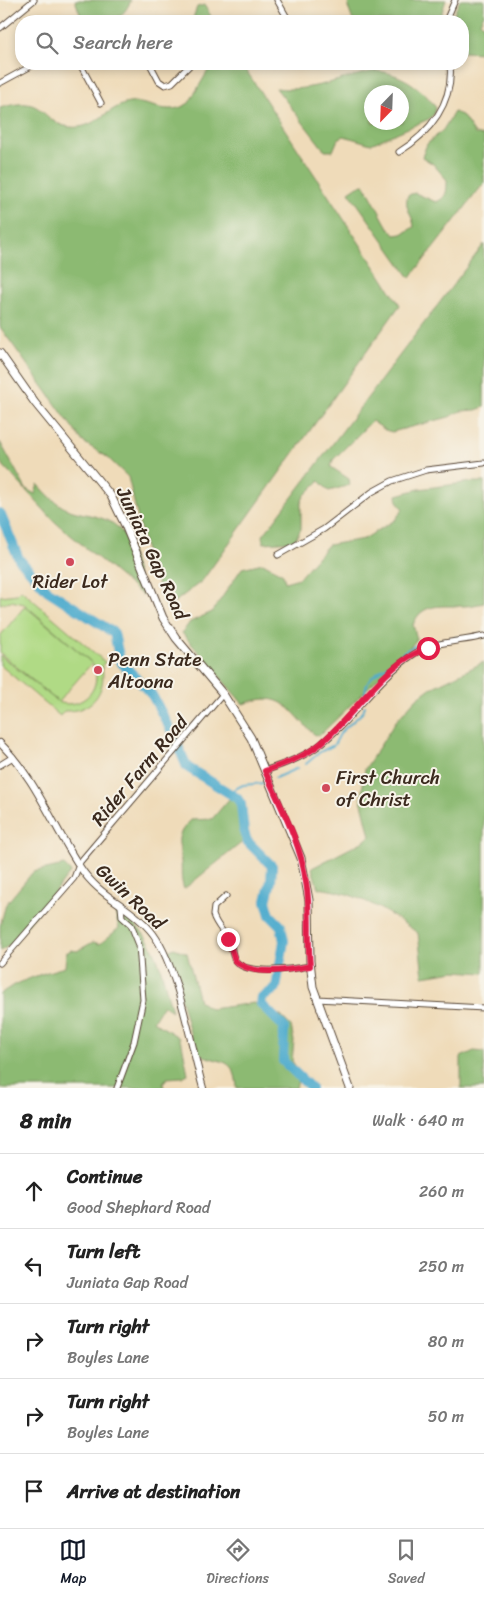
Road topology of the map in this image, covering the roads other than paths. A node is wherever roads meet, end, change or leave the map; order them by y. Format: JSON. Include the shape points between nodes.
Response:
{"nodes":[{"id":1,"x":34,"y":0,"type":"edge"},
{"id":2,"x":277,"y":0,"type":"edge"},
{"id":3,"x":455,"y":0,"type":"edge"},
{"id":4,"x":16,"y":15,"type":"edge"},
{"id":5,"x":286,"y":15,"type":"edge"},
{"id":6,"x":449,"y":15,"type":"edge"},
{"id":7,"x":15,"y":16,"type":"edge"},
{"id":8,"x":0,"y":28,"type":"edge"},
{"id":9,"x":24,"y":70,"type":"edge"},
{"id":10,"x":83,"y":70,"type":"edge"},
{"id":11,"x":153,"y":70,"type":"edge"},
{"id":12,"x":185,"y":70,"type":"edge"},
{"id":13,"x":450,"y":70,"type":"edge"},
{"id":14,"x":0,"y":83,"type":"edge"},
{"id":15,"x":101,"y":103,"type":"dead end"},
{"id":16,"x":399,"y":152,"type":"dead end"},
{"id":17,"x":0,"y":353,"type":"edge"},
{"id":18,"x":484,"y":463,"type":"edge"},
{"id":19,"x":278,"y":555,"type":"dead end"},
{"id":20,"x":484,"y":636,"type":"edge"},
{"id":21,"x":223,"y":694,"type":"junction"},
{"id":22,"x":0,"y":743,"type":"edge"},
{"id":23,"x":13,"y":757,"type":"junction"},
{"id":24,"x":0,"y":765,"type":"edge"},
{"id":25,"x":265,"y":771,"type":"junction"},
{"id":26,"x":79,"y":866,"type":"junction"},
{"id":27,"x":226,"y":896,"type":"dead end"},
{"id":28,"x":121,"y":907,"type":"junction"},
{"id":29,"x":0,"y":963,"type":"edge"},
{"id":30,"x":310,"y":966,"type":"junction"},
{"id":31,"x":317,"y":999,"type":"junction"},
{"id":32,"x":484,"y":1008,"type":"edge"},
{"id":33,"x":117,"y":1088,"type":"edge"},
{"id":34,"x":202,"y":1088,"type":"edge"},
{"id":35,"x":350,"y":1088,"type":"edge"}],
"edges":[{"from":1,"to":4,"type":"street"},
{"from":2,"to":5,"type":"street"},
{"from":3,"to":6,"type":"street"},
{"from":7,"to":8,"type":"street"},
{"from":9,"to":14,"type":"street"},
{"from":10,"to":15,"type":"street"},
{"from":11,"to":12,"type":"street","via":[[165,85],[172,83]]},
{"from":13,"to":16,"type":"street","via":[[449,91],[432,126]]},
{"from":17,"to":21,"type":"main road","name":"Juniata Gap Road","via":[[35,403],[111,496],[163,618]]},
{"from":18,"to":19,"type":"street","via":[[426,470],[392,481],[372,492],[324,529]]},
{"from":20,"to":25,"type":"street","via":[[414,653],[385,677],[322,743],[299,758]]},
{"from":21,"to":25,"type":"main road","name":"Juniata Gap Road","via":[[244,725]]},
{"from":21,"to":26,"type":"street","name":"Rider Farm Road"},
{"from":22,"to":23,"type":"street","name":"Gwin Road"},
{"from":23,"to":24,"type":"street"},
{"from":23,"to":26,"type":"street","name":"Gwin Road"},
{"from":25,"to":30,"type":"main road","name":"Juniata Gap Road","via":[[304,870],[309,900]]},
{"from":26,"to":28,"type":"street","name":"Gwin Road","via":[[94,887]]},
{"from":26,"to":29,"type":"street","name":"Rider Farm Road","via":[[74,878]]},
{"from":27,"to":30,"type":"street","via":[[214,907],[213,914],[232,945],[235,961],[248,969]]},
{"from":28,"to":33,"type":"street","via":[[122,917],[133,929],[139,945],[143,1000],[134,1042]]},
{"from":28,"to":34,"type":"street","name":"Gwin Road","via":[[148,928],[166,956]]},
{"from":30,"to":31,"type":"main road","name":"Juniata Gap Road"},
{"from":31,"to":32,"type":"street"},
{"from":31,"to":35,"type":"main road","name":"Juniata Gap Road"}]}
